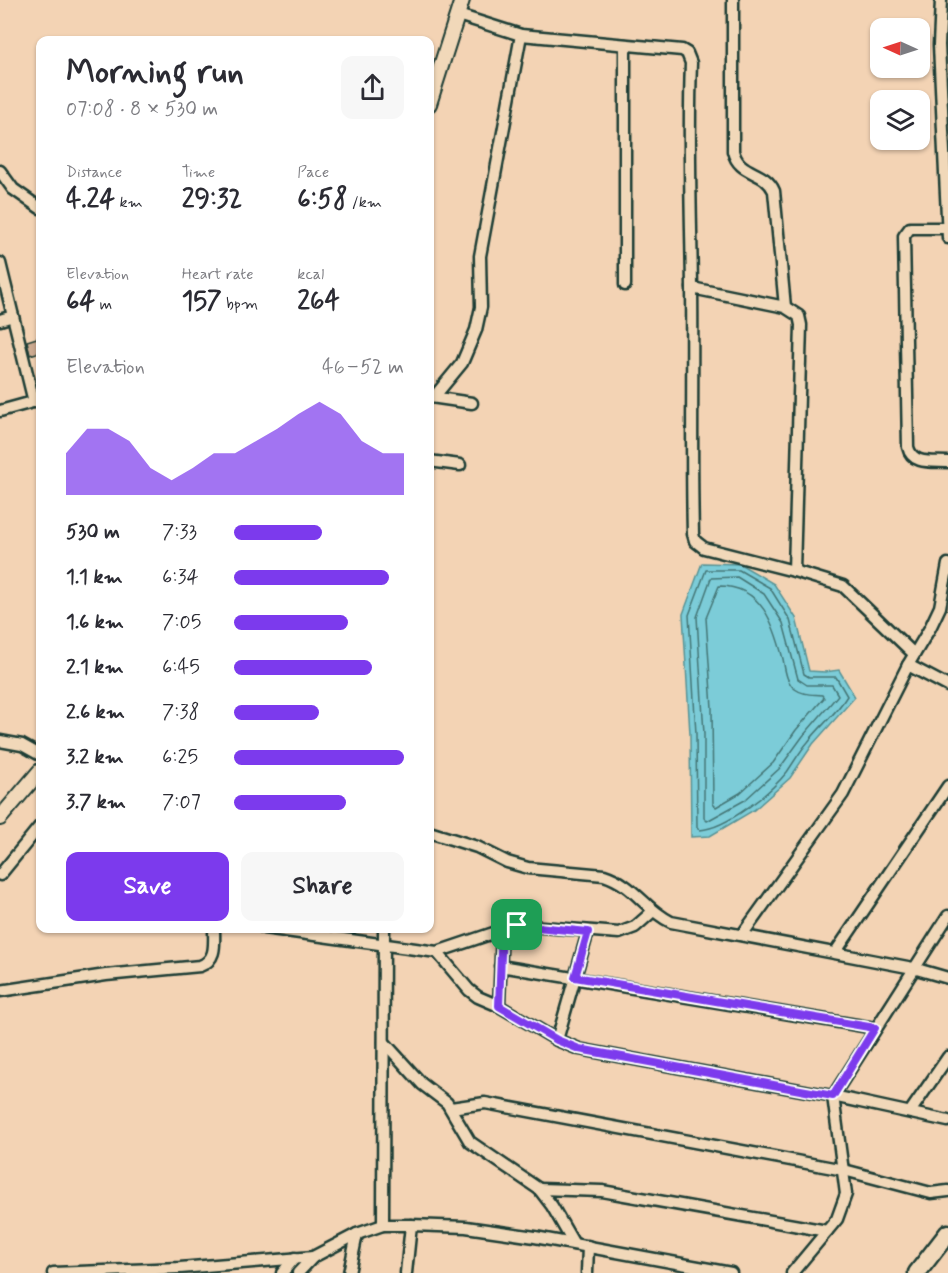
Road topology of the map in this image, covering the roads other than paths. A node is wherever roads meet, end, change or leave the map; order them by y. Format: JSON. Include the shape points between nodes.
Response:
{"nodes":[{"id":1,"x":462,"y":0,"type":"edge"},
{"id":2,"x":733,"y":0,"type":"edge"},
{"id":3,"x":941,"y":0,"type":"edge"},
{"id":4,"x":458,"y":15,"type":"junction"},
{"id":5,"x":521,"y":35,"type":"junction"},
{"id":6,"x":625,"y":45,"type":"junction"},
{"id":7,"x":943,"y":46,"type":"edge"},
{"id":8,"x":434,"y":89,"type":"edge"},
{"id":9,"x":0,"y":171,"type":"edge"},
{"id":10,"x":36,"y":204,"type":"edge"},
{"id":11,"x":948,"y":228,"type":"edge"},
{"id":12,"x":948,"y":238,"type":"edge"},
{"id":13,"x":0,"y":263,"type":"edge"},
{"id":14,"x":625,"y":285,"type":"dead end"},
{"id":15,"x":692,"y":288,"type":"junction"},
{"id":16,"x":785,"y":307,"type":"junction"},
{"id":17,"x":13,"y":316,"type":"junction"},
{"id":18,"x":0,"y":320,"type":"edge"},
{"id":19,"x":434,"y":395,"type":"edge"},
{"id":20,"x":36,"y":397,"type":"edge"},
{"id":21,"x":434,"y":397,"type":"edge"},
{"id":22,"x":36,"y":401,"type":"edge"},
{"id":23,"x":472,"y":403,"type":"dead end"},
{"id":24,"x":0,"y":411,"type":"edge"},
{"id":25,"x":434,"y":462,"type":"edge"},
{"id":26,"x":948,"y":462,"type":"edge"},
{"id":27,"x":460,"y":465,"type":"dead end"},
{"id":28,"x":948,"y":564,"type":"edge"},
{"id":29,"x":794,"y":571,"type":"junction"},
{"id":30,"x":914,"y":654,"type":"junction"},
{"id":31,"x":908,"y":665,"type":"junction"},
{"id":32,"x":948,"y":686,"type":"edge"},
{"id":33,"x":0,"y":741,"type":"edge"},
{"id":34,"x":36,"y":753,"type":"edge"},
{"id":35,"x":36,"y":776,"type":"edge"},
{"id":36,"x":948,"y":786,"type":"edge"},
{"id":37,"x":0,"y":818,"type":"edge"},
{"id":38,"x":36,"y":831,"type":"edge"},
{"id":39,"x":434,"y":834,"type":"edge"},
{"id":40,"x":0,"y":875,"type":"edge"},
{"id":41,"x":652,"y":912,"type":"junction"},
{"id":42,"x":948,"y":916,"type":"edge"},
{"id":43,"x":502,"y":928,"type":"junction"},
{"id":44,"x":588,"y":932,"type":"junction"},
{"id":45,"x":213,"y":933,"type":"edge"},
{"id":46,"x":297,"y":933,"type":"edge"},
{"id":47,"x":384,"y":933,"type":"edge"},
{"id":48,"x":742,"y":935,"type":"junction"},
{"id":49,"x":384,"y":946,"type":"junction"},
{"id":50,"x":437,"y":952,"type":"junction"},
{"id":51,"x":835,"y":953,"type":"junction"},
{"id":52,"x":500,"y":966,"type":"junction"},
{"id":53,"x":913,"y":968,"type":"junction"},
{"id":54,"x":575,"y":977,"type":"junction"},
{"id":55,"x":948,"y":978,"type":"edge"},
{"id":56,"x":0,"y":991,"type":"edge"},
{"id":57,"x":499,"y":1006,"type":"junction"},
{"id":58,"x":875,"y":1028,"type":"junction"},
{"id":59,"x":557,"y":1040,"type":"junction"},
{"id":60,"x":384,"y":1042,"type":"junction"},
{"id":61,"x":948,"y":1057,"type":"edge"},
{"id":62,"x":833,"y":1096,"type":"junction"},
{"id":63,"x":451,"y":1108,"type":"junction"},
{"id":64,"x":910,"y":1112,"type":"junction"},
{"id":65,"x":948,"y":1121,"type":"edge"},
{"id":66,"x":844,"y":1170,"type":"junction"},
{"id":67,"x":539,"y":1190,"type":"junction"},
{"id":68,"x":948,"y":1191,"type":"edge"},
{"id":69,"x":383,"y":1225,"type":"junction"},
{"id":70,"x":411,"y":1225,"type":"junction"},
{"id":71,"x":827,"y":1231,"type":"junction"},
{"id":72,"x":948,"y":1233,"type":"edge"},
{"id":73,"x":357,"y":1234,"type":"junction"},
{"id":74,"x":574,"y":1244,"type":"junction"},
{"id":75,"x":588,"y":1246,"type":"junction"},
{"id":76,"x":313,"y":1257,"type":"junction"},
{"id":77,"x":296,"y":1258,"type":"junction"},
{"id":78,"x":718,"y":1272,"type":"edge"},
{"id":79,"x":53,"y":1273,"type":"edge"},
{"id":80,"x":282,"y":1273,"type":"edge"},
{"id":81,"x":298,"y":1273,"type":"edge"},
{"id":82,"x":349,"y":1273,"type":"edge"},
{"id":83,"x":406,"y":1273,"type":"edge"},
{"id":84,"x":587,"y":1273,"type":"edge"},
{"id":85,"x":731,"y":1273,"type":"edge"},
{"id":86,"x":792,"y":1273,"type":"edge"},
{"id":87,"x":917,"y":1273,"type":"edge"}],
"edges":[{"from":1,"to":4,"type":"street"},
{"from":2,"to":16,"type":"street","via":[[733,151],[740,166],[770,182],[774,191]]},
{"from":3,"to":7,"type":"street"},
{"from":4,"to":5,"type":"street"},
{"from":4,"to":8,"type":"street"},
{"from":5,"to":6,"type":"street"},
{"from":5,"to":19,"type":"street","via":[[480,256],[481,307],[476,330],[462,363]]},
{"from":6,"to":14,"type":"street"},
{"from":6,"to":15,"type":"street","via":[[682,50],[690,57]]},
{"from":7,"to":11,"type":"street"},
{"from":9,"to":10,"type":"street","via":[[13,189]]},
{"from":11,"to":12,"type":"street"},
{"from":11,"to":26,"type":"street","via":[[910,228],[904,236],[908,447],[917,460]]},
{"from":13,"to":17,"type":"street"},
{"from":15,"to":16,"type":"street"},
{"from":15,"to":29,"type":"street","via":[[695,541],[704,548]]},
{"from":16,"to":29,"type":"street","via":[[799,316],[801,325]]},
{"from":17,"to":18,"type":"street"},
{"from":17,"to":20,"type":"street"},
{"from":21,"to":23,"type":"street"},
{"from":22,"to":24,"type":"street"},
{"from":25,"to":27,"type":"street"},
{"from":28,"to":30,"type":"street","via":[[939,607]]},
{"from":29,"to":30,"type":"street","via":[[843,586]]},
{"from":30,"to":31,"type":"street"},
{"from":31,"to":32,"type":"street"},
{"from":31,"to":48,"type":"street","via":[[843,794]]},
{"from":33,"to":34,"type":"street","via":[[22,745]]},
{"from":35,"to":37,"type":"street"},
{"from":36,"to":51,"type":"street"},
{"from":38,"to":40,"type":"street"},
{"from":39,"to":41,"type":"street","via":[[528,868],[616,879],[639,895]]},
{"from":41,"to":44,"type":"street","via":[[627,931]]},
{"from":41,"to":48,"type":"street","via":[[671,922]]},
{"from":42,"to":53,"type":"street"},
{"from":43,"to":44,"type":"street","via":[[532,925]]},
{"from":43,"to":50,"type":"street"},
{"from":43,"to":52,"type":"street"},
{"from":44,"to":54,"type":"street"},
{"from":45,"to":56,"type":"street","via":[[213,955],[200,966]]},
{"from":46,"to":49,"type":"street"},
{"from":47,"to":49,"type":"street"},
{"from":48,"to":51,"type":"street"},
{"from":49,"to":50,"type":"street"},
{"from":49,"to":60,"type":"street"},
{"from":50,"to":57,"type":"street","via":[[478,998]]},
{"from":51,"to":53,"type":"street"},
{"from":52,"to":54,"type":"street"},
{"from":52,"to":57,"type":"street"},
{"from":53,"to":55,"type":"street"},
{"from":53,"to":58,"type":"street"},
{"from":54,"to":58,"type":"street"},
{"from":54,"to":59,"type":"street"},
{"from":57,"to":59,"type":"street"},
{"from":58,"to":62,"type":"street"},
{"from":59,"to":62,"type":"street","via":[[579,1049]]},
{"from":60,"to":63,"type":"street","via":[[422,1084]]},
{"from":60,"to":69,"type":"street"},
{"from":61,"to":64,"type":"street"},
{"from":62,"to":64,"type":"street"},
{"from":62,"to":66,"type":"street"},
{"from":63,"to":66,"type":"street","via":[[485,1103]]},
{"from":63,"to":67,"type":"street","via":[[470,1142]]},
{"from":64,"to":65,"type":"street"},
{"from":66,"to":68,"type":"street","via":[[931,1193]]},
{"from":66,"to":71,"type":"street","via":[[846,1194]]},
{"from":67,"to":71,"type":"street","via":[[602,1191]]},
{"from":67,"to":74,"type":"street"},
{"from":69,"to":70,"type":"street"},
{"from":69,"to":73,"type":"street"},
{"from":70,"to":74,"type":"street","via":[[466,1227]]},
{"from":70,"to":83,"type":"street"},
{"from":71,"to":86,"type":"street"},
{"from":72,"to":87,"type":"main road"},
{"from":73,"to":76,"type":"street"},
{"from":73,"to":82,"type":"street"},
{"from":74,"to":75,"type":"street"},
{"from":75,"to":78,"type":"street"},
{"from":75,"to":84,"type":"street"},
{"from":76,"to":77,"type":"street"},
{"from":76,"to":81,"type":"street"},
{"from":77,"to":79,"type":"street"},
{"from":77,"to":80,"type":"street"},
{"from":78,"to":85,"type":"street"}]}
